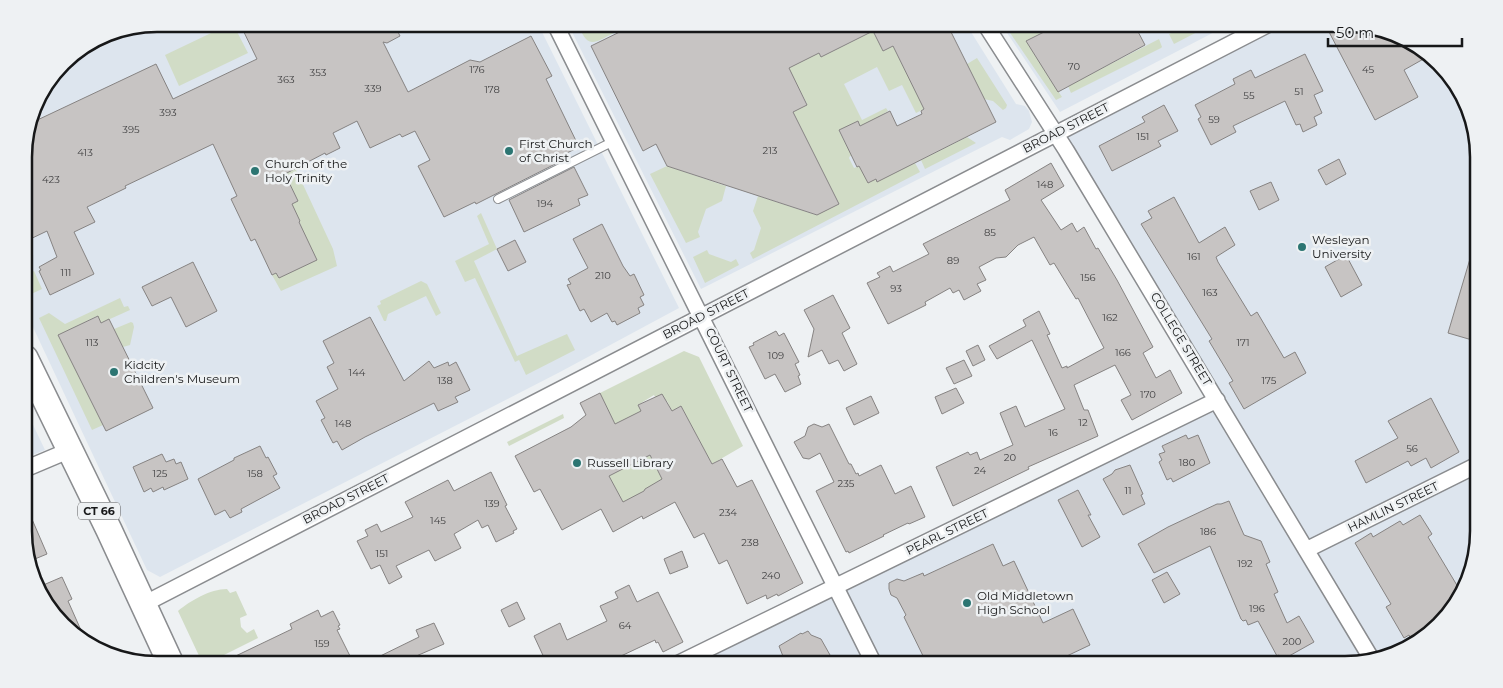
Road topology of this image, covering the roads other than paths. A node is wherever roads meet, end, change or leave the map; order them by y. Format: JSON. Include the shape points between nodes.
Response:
{"nodes":[{"id":1,"x":559,"y":32,"type":"edge"},
{"id":2,"x":990,"y":32,"type":"edge"},
{"id":3,"x":1254,"y":32,"type":"edge"},
{"id":4,"x":1056,"y":134,"type":"junction"},
{"id":5,"x":614,"y":141,"type":"junction"},
{"id":6,"x":498,"y":199,"type":"dead end"},
{"id":7,"x":702,"y":316,"type":"junction"},
{"id":8,"x":32,"y":375,"type":"edge"},
{"id":9,"x":1217,"y":400,"type":"junction"},
{"id":10,"x":70,"y":450,"type":"junction"},
{"id":11,"x":32,"y":466,"type":"edge"},
{"id":12,"x":1470,"y":468,"type":"edge"},
{"id":13,"x":1306,"y":550,"type":"junction"},
{"id":14,"x":836,"y":586,"type":"junction"},
{"id":15,"x":144,"y":604,"type":"junction"},
{"id":16,"x":1368,"y":653,"type":"edge"},
{"id":17,"x":870,"y":655,"type":"edge"},
{"id":18,"x":167,"y":656,"type":"edge"},
{"id":19,"x":694,"y":656,"type":"edge"}],
"edges":[{"from":1,"to":5,"type":"street","name":"COURT STREET"},
{"from":2,"to":4,"type":"street","name":"COLLEGE STREET"},
{"from":3,"to":4,"type":"street","name":"BROAD STREET"},
{"from":4,"to":7,"type":"street","name":"BROAD STREET"},
{"from":4,"to":9,"type":"street","name":"COLLEGE STREET"},
{"from":5,"to":6,"type":"lane"},
{"from":5,"to":7,"type":"street","name":"COURT STREET"},
{"from":7,"to":14,"type":"street","name":"COURT STREET"},
{"from":7,"to":15,"type":"street","name":"BROAD STREET"},
{"from":8,"to":10,"type":"highway","number":"CT 66"},
{"from":9,"to":13,"type":"street","name":"COLLEGE STREET"},
{"from":9,"to":14,"type":"street","name":"PEARL STREET"},
{"from":10,"to":11,"type":"street"},
{"from":10,"to":15,"type":"highway","number":"CT 66"},
{"from":12,"to":13,"type":"street","name":"HAMLIN STREET"},
{"from":13,"to":16,"type":"street","name":"COLLEGE STREET"},
{"from":14,"to":17,"type":"street","name":"COURT STREET"},
{"from":14,"to":19,"type":"street","name":"PEARL STREET"},
{"from":15,"to":18,"type":"highway","number":"CT 66"}]}
